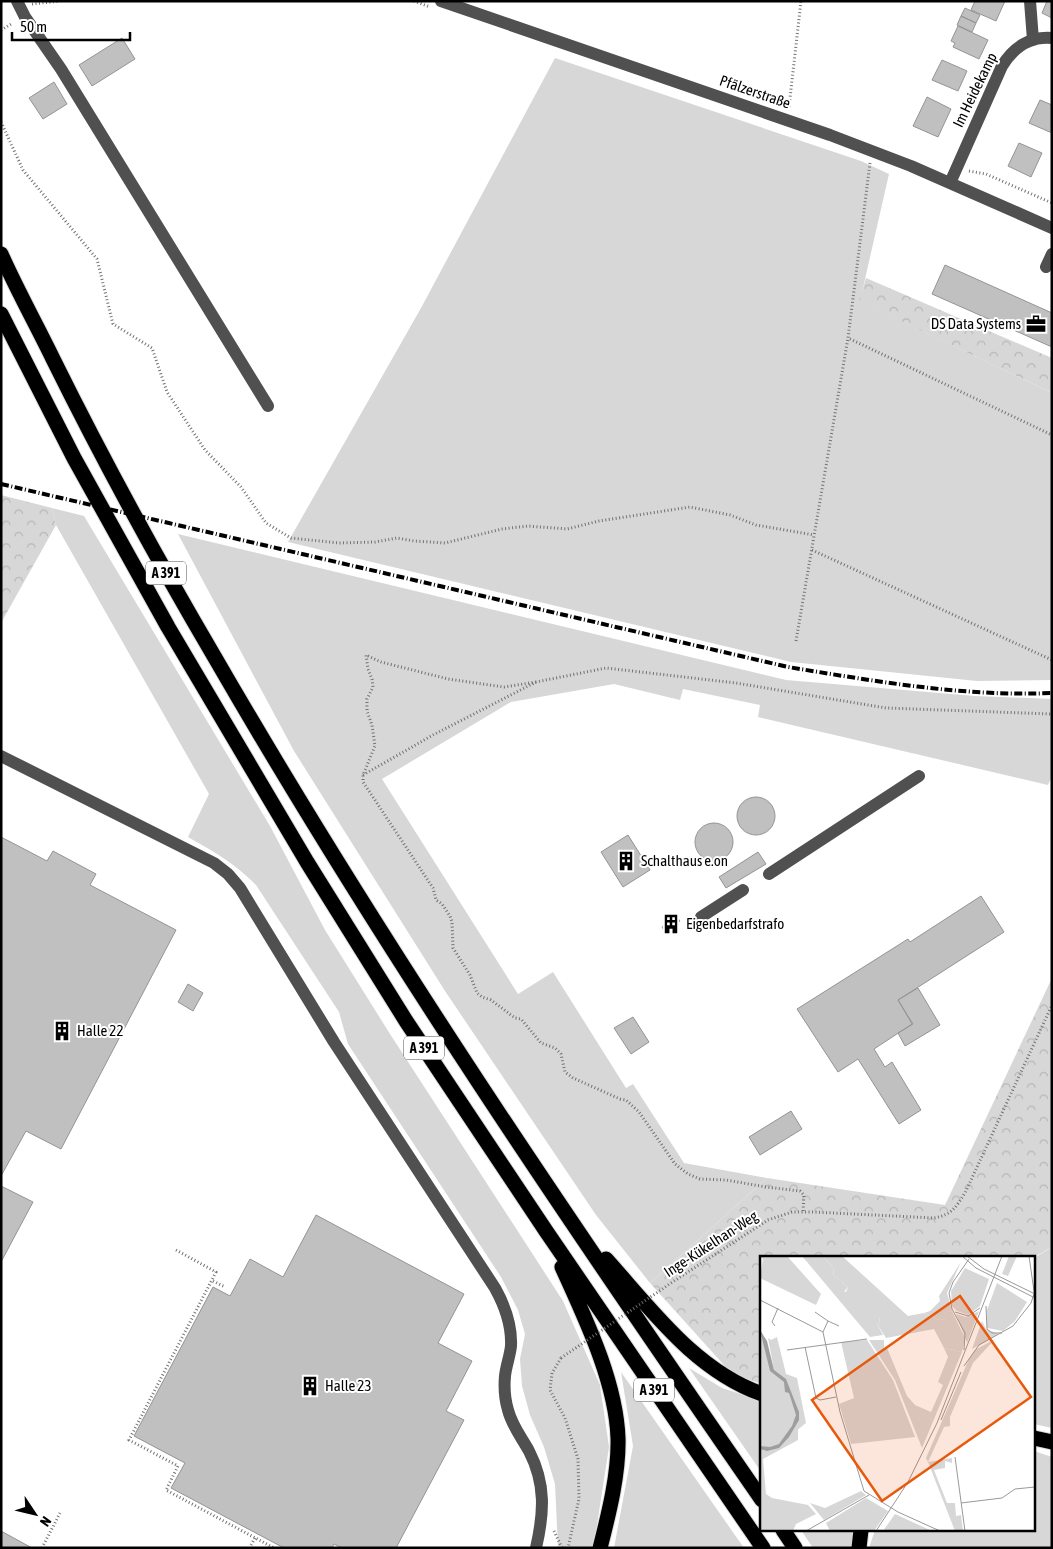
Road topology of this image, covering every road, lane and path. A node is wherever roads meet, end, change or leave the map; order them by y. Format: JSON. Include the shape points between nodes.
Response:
{"nodes":[{"id":1,"x":17,"y":1,"type":"edge"},
{"id":2,"x":441,"y":1,"type":"edge"},
{"id":3,"x":801,"y":1,"type":"edge"},
{"id":4,"x":1030,"y":1,"type":"edge"},
{"id":5,"x":1052,"y":38,"type":"edge"},
{"id":6,"x":1033,"y":40,"type":"junction"},
{"id":7,"x":787,"y":120,"type":"junction"},
{"id":8,"x":1,"y":122,"type":"edge"},
{"id":9,"x":872,"y":150,"type":"junction"},
{"id":10,"x":956,"y":169,"type":"junction"},
{"id":11,"x":950,"y":183,"type":"junction"},
{"id":12,"x":1052,"y":203,"type":"edge"},
{"id":13,"x":1052,"y":228,"type":"edge"},
{"id":14,"x":1,"y":254,"type":"edge"},
{"id":15,"x":1052,"y":254,"type":"edge"},
{"id":16,"x":1046,"y":267,"type":"dead end"},
{"id":17,"x":1,"y":314,"type":"edge"},
{"id":18,"x":848,"y":338,"type":"junction"},
{"id":19,"x":268,"y":406,"type":"dead end"},
{"id":20,"x":1052,"y":435,"type":"edge"},
{"id":21,"x":814,"y":535,"type":"junction"},
{"id":22,"x":812,"y":550,"type":"junction"},
{"id":23,"x":796,"y":641,"type":"dead end"},
{"id":24,"x":1052,"y":660,"type":"edge"},
{"id":25,"x":536,"y":682,"type":"junction"},
{"id":26,"x":1052,"y":714,"type":"edge"},
{"id":27,"x":1,"y":756,"type":"edge"},
{"id":28,"x":363,"y":775,"type":"junction"},
{"id":29,"x":919,"y":776,"type":"dead end"},
{"id":30,"x":769,"y":874,"type":"dead end"},
{"id":31,"x":743,"y":890,"type":"dead end"},
{"id":32,"x":701,"y":917,"type":"dead end"},
{"id":33,"x":1052,"y":1004,"type":"edge"},
{"id":34,"x":803,"y":1212,"type":"junction"},
{"id":35,"x":567,"y":1215,"type":"junction"},
{"id":36,"x":546,"y":1231,"type":"junction"},
{"id":37,"x":176,"y":1250,"type":"dead end"},
{"id":38,"x":213,"y":1281,"type":"junction"},
{"id":39,"x":225,"y":1287,"type":"dead end"},
{"id":40,"x":760,"y":1393,"type":"edge"},
{"id":41,"x":1036,"y":1438,"type":"edge"},
{"id":42,"x":1052,"y":1442,"type":"edge"},
{"id":43,"x":760,"y":1497,"type":"edge"},
{"id":44,"x":60,"y":1513,"type":"dead end"},
{"id":45,"x":783,"y":1532,"type":"edge"},
{"id":46,"x":862,"y":1532,"type":"edge"},
{"id":47,"x":255,"y":1538,"type":"junction"},
{"id":48,"x":251,"y":1545,"type":"dead end"},
{"id":49,"x":42,"y":1548,"type":"edge"},
{"id":50,"x":274,"y":1548,"type":"edge"},
{"id":51,"x":536,"y":1548,"type":"edge"},
{"id":52,"x":568,"y":1548,"type":"edge"},
{"id":53,"x":600,"y":1548,"type":"edge"},
{"id":54,"x":763,"y":1548,"type":"edge"},
{"id":55,"x":795,"y":1548,"type":"edge"},
{"id":56,"x":858,"y":1548,"type":"edge"}],
"edges":[{"from":1,"to":19,"type":"street"},
{"from":2,"to":7,"type":"street","name":"Pfälzerstraße"},
{"from":3,"to":7,"type":"path"},
{"from":4,"to":6,"type":"street"},
{"from":5,"to":6,"type":"street","name":"Im Heidekamp"},
{"from":6,"to":10,"type":"street","name":"Im Heidekamp","via":[[1016,48],[1002,66]]},
{"from":7,"to":9,"type":"street","name":"Pfälzerstraße"},
{"from":8,"to":21,"type":"path","via":[[23,170],[97,259],[113,324],[152,348],[167,392],[205,450],[241,486],[266,523],[291,538],[339,544],[397,538],[445,543],[502,529],[528,526],[567,529],[690,507],[730,515],[756,525]]},
{"from":9,"to":11,"type":"street","name":"Pfälzerstraße"},
{"from":9,"to":18,"type":"path"},
{"from":10,"to":11,"type":"street","name":"Im Heidekamp"},
{"from":10,"to":12,"type":"path","via":[[986,174]]},
{"from":11,"to":13,"type":"street","name":"Pfälzerstraße"},
{"from":14,"to":35,"type":"highway","number":"A 391","via":[[92,438],[276,764],[425,1002]]},
{"from":15,"to":16,"type":"street"},
{"from":17,"to":36,"type":"highway","number":"A 391","via":[[78,466],[261,788],[406,1021]]},
{"from":18,"to":20,"type":"path"},
{"from":18,"to":21,"type":"path"},
{"from":21,"to":22,"type":"path"},
{"from":22,"to":23,"type":"path"},
{"from":22,"to":24,"type":"path"},
{"from":25,"to":26,"type":"path","via":[[606,668],[736,683],[886,708]]},
{"from":25,"to":28,"type":"path"},
{"from":25,"to":28,"type":"path","via":[[504,686],[448,679],[366,656],[373,687],[367,699],[367,711],[375,746]]},
{"from":27,"to":51,"type":"street","via":[[214,863],[240,888],[319,1019],[503,1303],[511,1335],[505,1376],[508,1410],[535,1464],[542,1492],[543,1508]]},
{"from":28,"to":34,"type":"path","via":[[363,782],[433,888],[436,900],[450,916],[453,948],[477,993],[521,1019],[541,1043],[555,1048],[561,1054],[565,1072],[573,1078],[626,1100],[639,1112],[676,1164],[688,1174],[700,1179],[800,1191],[804,1195]]},
{"from":29,"to":30,"type":"street"},
{"from":31,"to":32,"type":"street"},
{"from":33,"to":34,"type":"path","name":"Inge-Kükelhan-Weg","via":[[965,1193],[953,1211],[934,1218]]},
{"from":34,"to":52,"type":"path","name":"Inge-Kükelhan-Weg","bridge":true,"via":[[768,1220],[561,1358],[552,1373],[550,1390],[565,1418],[578,1459],[579,1499]]},
{"from":35,"to":40,"type":"highway","via":[[685,1345],[720,1374]]},
{"from":35,"to":43,"type":"highway","number":"A 391"},
{"from":36,"to":53,"type":"highway","via":[[590,1331],[611,1393],[618,1438],[614,1481]]},
{"from":36,"to":54,"type":"highway","number":"A 391"},
{"from":37,"to":38,"type":"path","via":[[216,1272]]},
{"from":38,"to":39,"type":"path"},
{"from":38,"to":47,"type":"path","via":[[129,1440],[178,1466],[166,1490]]},
{"from":41,"to":42,"type":"highway"},
{"from":44,"to":49,"type":"path"},
{"from":45,"to":55,"type":"highway"},
{"from":46,"to":56,"type":"highway"},
{"from":47,"to":48,"type":"path"},
{"from":47,"to":50,"type":"path"}]}
